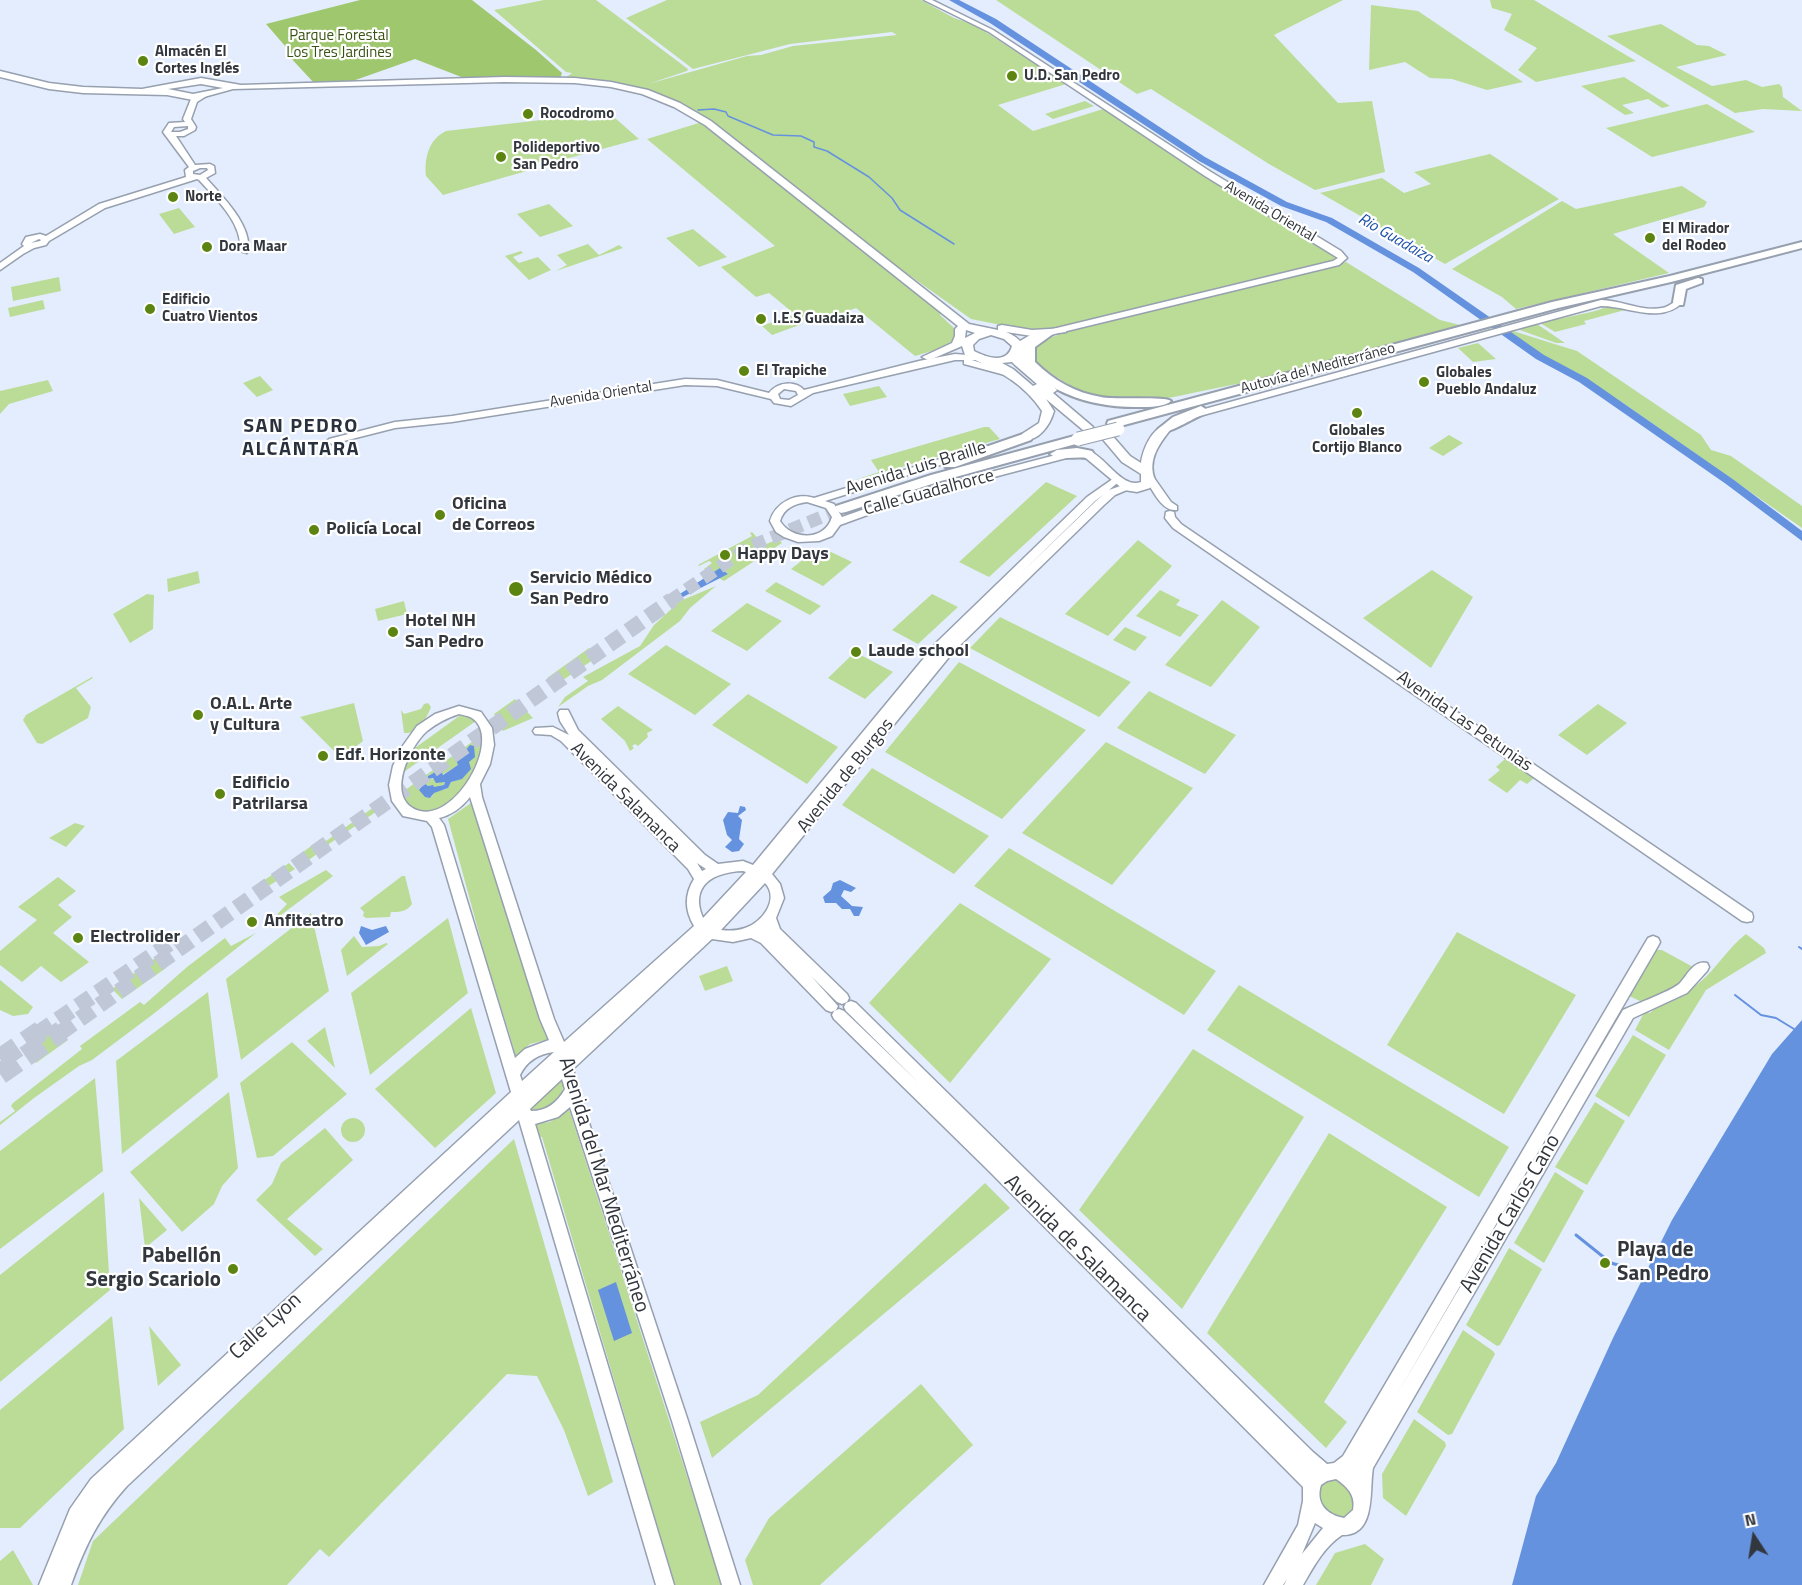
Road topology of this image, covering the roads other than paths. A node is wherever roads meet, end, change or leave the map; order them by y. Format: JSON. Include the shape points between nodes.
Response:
{"nodes":[{"id":1,"x":927,"y":0,"type":"edge"},
{"id":2,"x":0,"y":74,"type":"edge"},
{"id":3,"x":213,"y":83,"type":"junction"},
{"id":4,"x":188,"y":84,"type":"junction"},
{"id":5,"x":241,"y":88,"type":"junction"},
{"id":6,"x":144,"y":91,"type":"junction"},
{"id":7,"x":206,"y":94,"type":"junction"},
{"id":8,"x":183,"y":95,"type":"junction"},
{"id":9,"x":177,"y":124,"type":"junction"},
{"id":10,"x":188,"y":124,"type":"junction"},
{"id":11,"x":184,"y":133,"type":"junction"},
{"id":12,"x":172,"y":134,"type":"junction"},
{"id":13,"x":195,"y":172,"type":"junction"},
{"id":14,"x":28,"y":245,"type":"junction"},
{"id":15,"x":1802,"y":245,"type":"edge"},
{"id":16,"x":254,"y":247,"type":"dead end"},
{"id":17,"x":1802,"y":250,"type":"edge"},
{"id":18,"x":244,"y":251,"type":"dead end"},
{"id":19,"x":0,"y":261,"type":"edge"},
{"id":20,"x":0,"y":267,"type":"edge"},
{"id":21,"x":1712,"y":274,"type":"junction"},
{"id":22,"x":1679,"y":302,"type":"joint"},
{"id":23,"x":948,"y":312,"type":"junction"},
{"id":24,"x":1517,"y":320,"type":"junction"},
{"id":25,"x":965,"y":326,"type":"junction"},
{"id":26,"x":1062,"y":330,"type":"junction"},
{"id":27,"x":989,"y":332,"type":"junction"},
{"id":28,"x":1041,"y":335,"type":"junction"},
{"id":29,"x":1464,"y":335,"type":"junction"},
{"id":30,"x":968,"y":342,"type":"junction"},
{"id":31,"x":1015,"y":347,"type":"junction"},
{"id":32,"x":932,"y":359,"type":"junction"},
{"id":33,"x":986,"y":360,"type":"junction"},
{"id":34,"x":1029,"y":363,"type":"junction"},
{"id":35,"x":1022,"y":382,"type":"junction"},
{"id":36,"x":1261,"y":384,"type":"junction"},
{"id":37,"x":799,"y":391,"type":"junction"},
{"id":38,"x":1237,"y":396,"type":"junction"},
{"id":39,"x":773,"y":397,"type":"junction"},
{"id":40,"x":1165,"y":429,"type":"junction"},
{"id":41,"x":1109,"y":432,"type":"junction"},
{"id":42,"x":1021,"y":439,"type":"junction"},
{"id":43,"x":332,"y":441,"type":"dead end"},
{"id":44,"x":1087,"y":454,"type":"junction"},
{"id":45,"x":1144,"y":472,"type":"junction"},
{"id":46,"x":1120,"y":479,"type":"junction"},
{"id":47,"x":897,"y":487,"type":"junction"},
{"id":48,"x":1140,"y":488,"type":"junction"},
{"id":49,"x":817,"y":500,"type":"junction"},
{"id":50,"x":838,"y":511,"type":"junction"},
{"id":51,"x":1172,"y":512,"type":"junction"},
{"id":52,"x":564,"y":712,"type":"dead end"},
{"id":53,"x":539,"y":731,"type":"dead end"},
{"id":54,"x":474,"y":785,"type":"junction"},
{"id":55,"x":431,"y":817,"type":"junction"},
{"id":56,"x":717,"y":870,"type":"junction"},
{"id":57,"x":762,"y":872,"type":"junction"},
{"id":58,"x":701,"y":880,"type":"junction"},
{"id":59,"x":1748,"y":917,"type":"dead end"},
{"id":60,"x":771,"y":920,"type":"junction"},
{"id":61,"x":706,"y":930,"type":"junction"},
{"id":62,"x":752,"y":932,"type":"junction"},
{"id":63,"x":1653,"y":942,"type":"dead end"},
{"id":64,"x":1702,"y":967,"type":"dead end"},
{"id":65,"x":841,"y":1007,"type":"junction"},
{"id":66,"x":562,"y":1055,"type":"junction"},
{"id":67,"x":513,"y":1076,"type":"junction"},
{"id":68,"x":572,"y":1090,"type":"junction"},
{"id":69,"x":522,"y":1106,"type":"junction"},
{"id":70,"x":1330,"y":1471,"type":"junction"},
{"id":71,"x":1311,"y":1493,"type":"junction"},
{"id":72,"x":1362,"y":1496,"type":"junction"},
{"id":73,"x":1339,"y":1527,"type":"junction"},
{"id":74,"x":48,"y":1585,"type":"edge"},
{"id":75,"x":62,"y":1585,"type":"edge"},
{"id":76,"x":665,"y":1585,"type":"edge"},
{"id":77,"x":731,"y":1585,"type":"edge"},
{"id":78,"x":1274,"y":1585,"type":"edge"},
{"id":79,"x":1293,"y":1585,"type":"edge"}],
"edges":[{"from":1,"to":26,"type":"street","name":"Avenida Oriental","via":[[991,31],[1342,258],[1336,263]]},
{"from":2,"to":6,"type":"main road","via":[[67,89]]},
{"from":3,"to":4,"type":"main road"},
{"from":3,"to":5,"type":"main road"},
{"from":3,"to":7,"type":"main road","via":[[214,89]]},
{"from":4,"to":6,"type":"main road"},
{"from":4,"to":8,"type":"main road","via":[[180,90]]},
{"from":5,"to":7,"type":"main road"},
{"from":5,"to":23,"type":"main road","via":[[543,80],[598,83],[647,93],[685,108],[708,123]]},
{"from":6,"to":8,"type":"main road"},
{"from":7,"to":8,"type":"main road"},
{"from":7,"to":10,"type":"street","via":[[194,101]]},
{"from":8,"to":9,"type":"street","via":[[188,101]]},
{"from":9,"to":10,"type":"street"},
{"from":9,"to":12,"type":"street","via":[[167,129]]},
{"from":10,"to":11,"type":"street","via":[[192,128]]},
{"from":11,"to":12,"type":"street"},
{"from":11,"to":13,"type":"street"},
{"from":12,"to":13,"type":"street"},
{"from":13,"to":14,"type":"street","via":[[102,206],[43,238],[39,245]]},
{"from":13,"to":16,"type":"street","via":[[208,174],[240,215]]},
{"from":13,"to":18,"type":"street","via":[[237,220],[246,245]]},
{"from":14,"to":19,"type":"street"},
{"from":14,"to":20,"type":"street"},
{"from":15,"to":24,"type":"highway","name":"Autovía del Mediterráneo"},
{"from":17,"to":21,"type":"highway","name":"Autovía del Mediterráneo"},
{"from":21,"to":22,"type":"highway","via":[[1681,286]]},
{"from":21,"to":24,"type":"highway","name":"Autovía del Mediterráneo"},
{"from":22,"to":24,"type":"street","via":[[1667,310],[1650,311],[1604,303]]},
{"from":23,"to":25,"type":"main road"},
{"from":23,"to":26,"type":"main road","via":[[972,323],[1023,332]]},
{"from":23,"to":32,"type":"main road","via":[[959,328],[960,341]]},
{"from":24,"to":29,"type":"highway","name":"Autovía del Mediterráneo"},
{"from":25,"to":27,"type":"main road"},
{"from":25,"to":30,"type":"main road","via":[[970,333]]},
{"from":26,"to":28,"type":"street","name":"Avenida Oriental"},
{"from":27,"to":30,"type":"main road"},
{"from":27,"to":31,"type":"main road"},
{"from":28,"to":31,"type":"street","name":"Avenida Oriental"},
{"from":28,"to":34,"type":"highway","via":[[1029,345]]},
{"from":29,"to":36,"type":"highway","name":"Autovía del Mediterráneo"},
{"from":29,"to":38,"type":"highway","name":"Autovía del Mediterráneo"},
{"from":29,"to":40,"type":"street","via":[[1200,413]]},
{"from":30,"to":32,"type":"street","name":"Avenida Oriental"},
{"from":30,"to":33,"type":"main road","via":[[969,353]]},
{"from":31,"to":33,"type":"main road"},
{"from":31,"to":33,"type":"main road","via":[[1021,365],[1091,426],[1009,365]]},
{"from":31,"to":34,"type":"highway"},
{"from":32,"to":33,"type":"street","name":"Avenida Oriental","via":[[961,356]]},
{"from":32,"to":35,"type":"street","via":[[994,368]]},
{"from":32,"to":37,"type":"street","name":"Avenida Oriental"},
{"from":33,"to":35,"type":"main road"},
{"from":34,"to":36,"type":"highway","via":[[1066,390],[1117,405],[1168,401]]},
{"from":35,"to":42,"type":"main road","via":[[1044,403],[1048,415],[1042,428]]},
{"from":36,"to":41,"type":"highway","name":"Autovía del Mediterráneo"},
{"from":37,"to":39,"type":"street","name":"Avenida Oriental","via":[[780,387]]},
{"from":37,"to":39,"type":"street","name":"Avenida Oriental","via":[[798,400],[788,403]]},
{"from":38,"to":40,"type":"highway","via":[[1186,416]]},
{"from":38,"to":41,"type":"highway","name":"Autovía del Mediterráneo"},
{"from":39,"to":43,"type":"street","name":"Avenida Oriental","via":[[717,383],[685,382],[394,426]]},
{"from":40,"to":45,"type":"main road","via":[[1151,447]]},
{"from":41,"to":45,"type":"main road","via":[[1126,459]]},
{"from":41,"to":46,"type":"main road"},
{"from":41,"to":47,"type":"highway","name":"Autovía del Mediterráneo","bridge":true,"via":[[1076,437]]},
{"from":42,"to":47,"type":"highway","via":[[915,475]]},
{"from":42,"to":49,"type":"street","name":"Avenida Luis Braille"},
{"from":44,"to":46,"type":"main road","via":[[1100,460]]},
{"from":44,"to":47,"type":"highway","via":[[1056,454],[916,488]]},
{"from":44,"to":50,"type":"street","name":"Calle Guadalhorce","via":[[1060,455],[911,496]]},
{"from":45,"to":46,"type":"main road","via":[[1128,468]]},
{"from":45,"to":48,"type":"main road","via":[[1146,485]]},
{"from":45,"to":51,"type":"street","name":"Avenida Las Petunias"},
{"from":46,"to":48,"type":"main road"},
{"from":46,"to":57,"type":"street","name":"Avenida de Burgos","via":[[1111,493],[950,648]]},
{"from":47,"to":50,"type":"highway","name":"Autovía del Mediterráneo"},
{"from":48,"to":51,"type":"street","name":"Avenida Las Petunias","via":[[1151,492]]},
{"from":49,"to":50,"type":"street","via":[[830,506],[837,516]]},
{"from":49,"to":50,"type":"street","name":"Avenida Luis Braille","via":[[800,500],[784,506],[775,518],[780,531],[791,537],[812,539],[829,532]]},
{"from":51,"to":59,"type":"street","name":"Avenida Las Petunias","via":[[1172,520],[1180,528]]},
{"from":52,"to":56,"type":"street","name":"Avenida Salamanca","via":[[574,733],[701,859]]},
{"from":53,"to":58,"type":"street","name":"Avenida Salamanca","via":[[553,731],[565,738],[692,866]]},
{"from":54,"to":55,"type":"street","via":[[453,807]]},
{"from":54,"to":55,"type":"street","via":[[488,752],[486,727],[469,710],[442,713],[418,731],[404,750],[397,772],[396,790],[402,807],[415,816]]},
{"from":54,"to":66,"type":"street","name":"Avenida del Mar Mediterráneo"},
{"from":55,"to":67,"type":"street","via":[[438,825]]},
{"from":56,"to":57,"type":"street","via":[[736,866]]},
{"from":56,"to":58,"type":"street"},
{"from":57,"to":60,"type":"street","via":[[777,896]]},
{"from":57,"to":61,"type":"street","name":"Avenida de Burgos"},
{"from":58,"to":61,"type":"street","via":[[693,893],[692,905]]},
{"from":60,"to":62,"type":"street"},
{"from":60,"to":65,"type":"street","name":"Avenida de Salamanca","via":[[778,936]]},
{"from":61,"to":62,"type":"street","via":[[728,936]]},
{"from":61,"to":66,"type":"street","name":"Avenida de Burgos"},
{"from":62,"to":65,"type":"street","name":"Avenida de Salamanca","via":[[766,939]]},
{"from":63,"to":70,"type":"street","name":"Avenida Carlos Cano","via":[[1359,1444],[1348,1462]]},
{"from":64,"to":72,"type":"street","name":"Avenida Carlos Cano","via":[[1682,989],[1628,1014],[1624,1020],[1365,1465]]},
{"from":65,"to":70,"type":"street","name":"Avenida de Salamanca","via":[[1307,1458]]},
{"from":65,"to":71,"type":"street","name":"Avenida de Salamanca"},
{"from":66,"to":67,"type":"street","via":[[540,1047],[528,1053]]},
{"from":66,"to":68,"type":"street","name":"Avenida del Mar Mediterráneo"},
{"from":66,"to":69,"type":"street","name":"Avenida de Burgos"},
{"from":67,"to":69,"type":"street"},
{"from":68,"to":69,"type":"street","via":[[555,1111],[540,1117]]},
{"from":68,"to":77,"type":"street","name":"Avenida del Mar Mediterráneo"},
{"from":69,"to":74,"type":"street","name":"Calle Lyon","via":[[97,1485],[76,1515]]},
{"from":69,"to":75,"type":"street","name":"Calle Lyon","via":[[121,1480],[90,1516]]},
{"from":69,"to":76,"type":"street"},
{"from":70,"to":71,"type":"street","via":[[1314,1479]]},
{"from":70,"to":72,"type":"street","via":[[1352,1479]]},
{"from":71,"to":73,"type":"street","via":[[1322,1519]]},
{"from":71,"to":78,"type":"street","via":[[1306,1526]]},
{"from":72,"to":73,"type":"street","via":[[1359,1519]]},
{"from":73,"to":79,"type":"street","via":[[1312,1553]]}]}
